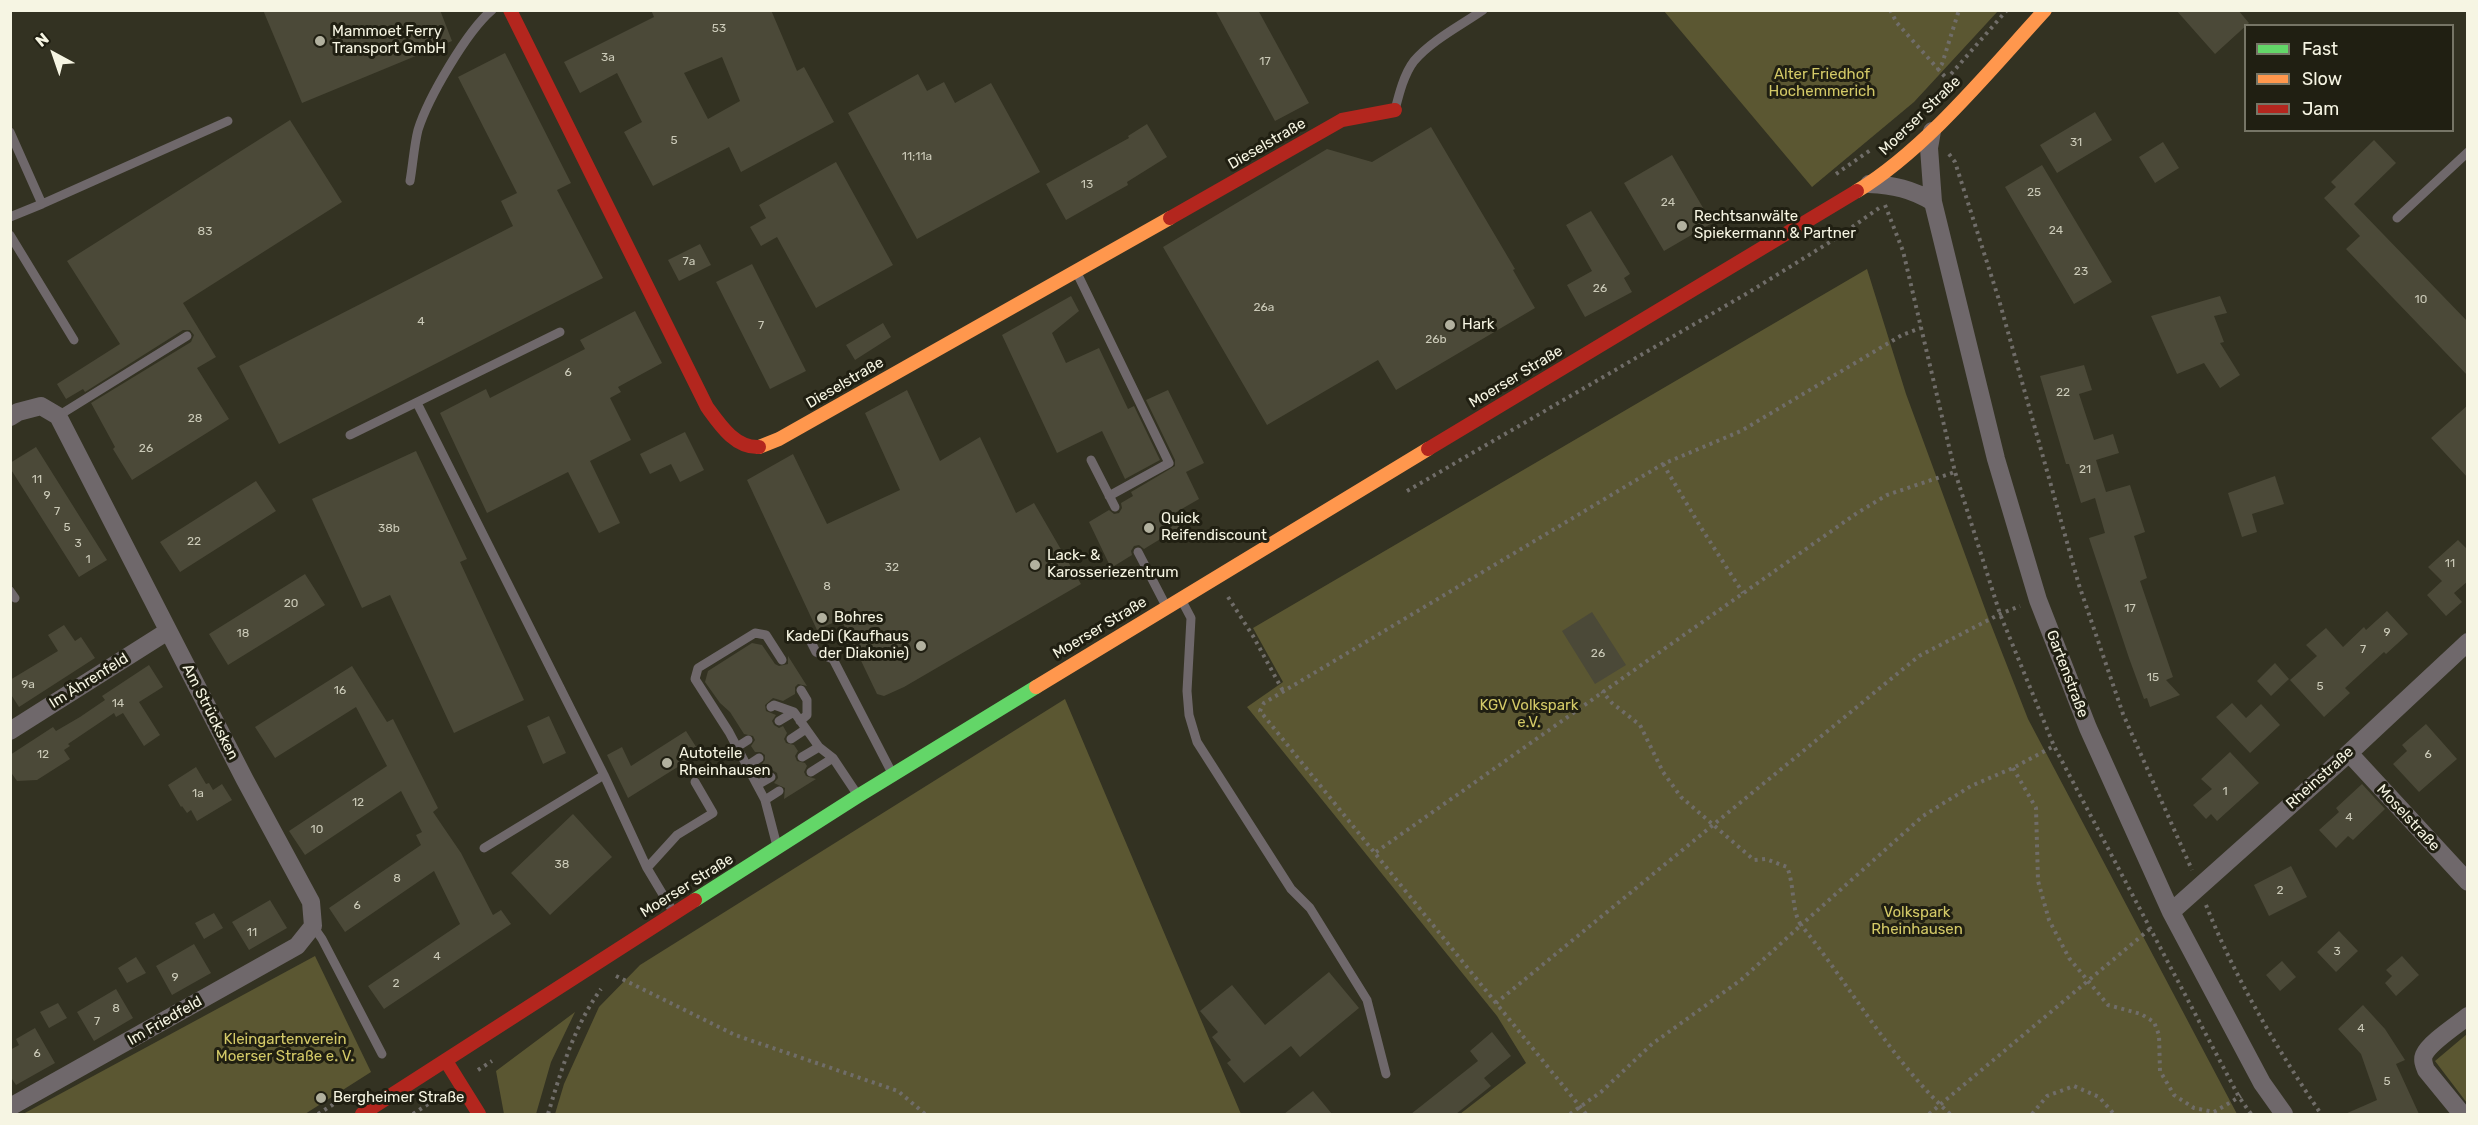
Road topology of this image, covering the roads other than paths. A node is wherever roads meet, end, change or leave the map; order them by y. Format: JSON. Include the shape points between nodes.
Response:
{"nodes":[{"id":1,"x":492,"y":10,"type":"edge"},
{"id":2,"x":510,"y":10,"type":"edge"},
{"id":3,"x":1483,"y":10,"type":"edge"},
{"id":4,"x":2045,"y":10,"type":"edge"},
{"id":5,"x":1395,"y":110,"type":"joint"},
{"id":6,"x":228,"y":121,"type":"dead end"},
{"id":7,"x":1932,"y":131,"type":"junction"},
{"id":8,"x":10,"y":132,"type":"edge"},
{"id":9,"x":2468,"y":152,"type":"edge"},
{"id":10,"x":410,"y":181,"type":"dead end"},
{"id":11,"x":1869,"y":184,"type":"junction"},
{"id":12,"x":1933,"y":202,"type":"junction"},
{"id":13,"x":42,"y":204,"type":"junction"},
{"id":14,"x":10,"y":217,"type":"edge"},
{"id":15,"x":2397,"y":218,"type":"dead end"},
{"id":16,"x":10,"y":235,"type":"edge"},
{"id":17,"x":1076,"y":271,"type":"junction"},
{"id":18,"x":560,"y":332,"type":"dead end"},
{"id":19,"x":187,"y":336,"type":"dead end"},
{"id":20,"x":74,"y":340,"type":"dead end"},
{"id":21,"x":417,"y":403,"type":"junction"},
{"id":22,"x":58,"y":416,"type":"junction"},
{"id":23,"x":10,"y":417,"type":"edge"},
{"id":24,"x":350,"y":435,"type":"dead end"},
{"id":25,"x":1091,"y":460,"type":"dead end"},
{"id":26,"x":1109,"y":496,"type":"junction"},
{"id":27,"x":1115,"y":507,"type":"dead end"},
{"id":28,"x":1138,"y":552,"type":"dead end"},
{"id":29,"x":1181,"y":599,"type":"junction"},
{"id":30,"x":1167,"y":607,"type":"junction"},
{"id":31,"x":168,"y":631,"type":"junction"},
{"id":32,"x":808,"y":636,"type":"dead end"},
{"id":33,"x":2468,"y":642,"type":"edge"},
{"id":34,"x":782,"y":660,"type":"dead end"},
{"id":35,"x":801,"y":690,"type":"dead end"},
{"id":36,"x":771,"y":707,"type":"dead end"},
{"id":37,"x":794,"y":712,"type":"junction"},
{"id":38,"x":780,"y":721,"type":"dead end"},
{"id":39,"x":800,"y":721,"type":"junction"},
{"id":40,"x":739,"y":726,"type":"dead end"},
{"id":41,"x":806,"y":729,"type":"junction"},
{"id":42,"x":10,"y":730,"type":"edge"},
{"id":43,"x":729,"y":732,"type":"junction"},
{"id":44,"x":791,"y":739,"type":"dead end"},
{"id":45,"x":748,"y":740,"type":"dead end"},
{"id":46,"x":737,"y":747,"type":"junction"},
{"id":47,"x":819,"y":747,"type":"junction"},
{"id":48,"x":2349,"y":753,"type":"junction"},
{"id":49,"x":759,"y":758,"type":"dead end"},
{"id":50,"x":802,"y":758,"type":"dead end"},
{"id":51,"x":833,"y":758,"type":"junction"},
{"id":52,"x":747,"y":766,"type":"junction"},
{"id":53,"x":811,"y":772,"type":"dead end"},
{"id":54,"x":604,"y":775,"type":"junction"},
{"id":55,"x":893,"y":775,"type":"junction"},
{"id":56,"x":771,"y":777,"type":"dead end"},
{"id":57,"x":695,"y":782,"type":"dead end"},
{"id":58,"x":758,"y":785,"type":"junction"},
{"id":59,"x":779,"y":791,"type":"dead end"},
{"id":60,"x":858,"y":796,"type":"junction"},
{"id":61,"x":765,"y":800,"type":"junction"},
{"id":62,"x":484,"y":848,"type":"dead end"},
{"id":63,"x":777,"y":848,"type":"junction"},
{"id":64,"x":647,"y":868,"type":"junction"},
{"id":65,"x":2468,"y":882,"type":"edge"},
{"id":66,"x":2171,"y":912,"type":"junction"},
{"id":67,"x":675,"y":914,"type":"junction"},
{"id":68,"x":313,"y":926,"type":"junction"},
{"id":69,"x":2468,"y":1016,"type":"edge"},
{"id":70,"x":382,"y":1054,"type":"dead end"},
{"id":71,"x":446,"y":1061,"type":"junction"},
{"id":72,"x":1386,"y":1074,"type":"dead end"},
{"id":73,"x":10,"y":1107,"type":"edge"},
{"id":74,"x":362,"y":1114,"type":"edge"},
{"id":75,"x":479,"y":1114,"type":"edge"},
{"id":76,"x":2284,"y":1114,"type":"edge"},
{"id":77,"x":2462,"y":1114,"type":"edge"}],
"edges":[{"from":1,"to":10,"type":"lane","via":[[432,94],[418,130]]},
{"from":2,"to":17,"type":"main road","name":"Dieselstraße","via":[[707,407],[734,439],[755,447],[779,439]]},
{"from":3,"to":5,"type":"lane","via":[[1413,62]]},
{"from":4,"to":7,"type":"main road","name":"Moerser Straße"},
{"from":5,"to":17,"type":"main road","name":"Dieselstraße","via":[[1342,120]]},
{"from":6,"to":13,"type":"lane"},
{"from":7,"to":11,"type":"main road","name":"Moerser Straße"},
{"from":7,"to":12,"type":"street","name":"Gartenstraße","via":[[1929,166]]},
{"from":8,"to":13,"type":"lane"},
{"from":9,"to":15,"type":"lane"},
{"from":11,"to":12,"type":"street","via":[[1904,188]]},
{"from":11,"to":29,"type":"main road","name":"Moerser Straße"},
{"from":12,"to":66,"type":"street","name":"Gartenstraße","via":[[1996,459],[2038,600],[2088,728]]},
{"from":13,"to":14,"type":"lane"},
{"from":16,"to":20,"type":"lane"},
{"from":17,"to":26,"type":"lane","via":[[1168,463]]},
{"from":18,"to":21,"type":"lane"},
{"from":19,"to":22,"type":"lane"},
{"from":21,"to":24,"type":"lane"},
{"from":21,"to":54,"type":"lane"},
{"from":22,"to":23,"type":"street","via":[[41,406]]},
{"from":22,"to":31,"type":"street","name":"Am Strücksken"},
{"from":25,"to":26,"type":"lane"},
{"from":26,"to":27,"type":"lane"},
{"from":28,"to":30,"type":"lane"},
{"from":29,"to":30,"type":"main road","name":"Moerser Straße"},
{"from":29,"to":72,"type":"lane","via":[[1191,618],[1187,691],[1197,741],[1367,1000]]},
{"from":30,"to":55,"type":"main road","name":"Moerser Straße"},
{"from":31,"to":42,"type":"street","name":"Im Ährenfeld"},
{"from":31,"to":68,"type":"street","name":"Am Strücksken","via":[[311,902]]},
{"from":32,"to":55,"type":"lane","via":[[816,652],[833,659]]},
{"from":33,"to":48,"type":"street","name":"Rheinstraße"},
{"from":34,"to":43,"type":"lane","via":[[766,634],[755,633],[698,668],[695,680]]},
{"from":35,"to":39,"type":"lane","via":[[807,700],[807,715]]},
{"from":36,"to":37,"type":"lane"},
{"from":37,"to":38,"type":"lane"},
{"from":37,"to":39,"type":"lane"},
{"from":39,"to":41,"type":"lane"},
{"from":40,"to":43,"type":"lane"},
{"from":41,"to":44,"type":"lane"},
{"from":41,"to":47,"type":"lane"},
{"from":43,"to":46,"type":"lane"},
{"from":45,"to":46,"type":"lane"},
{"from":46,"to":52,"type":"lane"},
{"from":47,"to":50,"type":"lane"},
{"from":47,"to":51,"type":"lane"},
{"from":48,"to":65,"type":"street","name":"Moselstraße"},
{"from":48,"to":66,"type":"street","name":"Rheinstraße"},
{"from":49,"to":52,"type":"lane"},
{"from":51,"to":53,"type":"lane"},
{"from":51,"to":60,"type":"lane"},
{"from":52,"to":58,"type":"lane"},
{"from":54,"to":62,"type":"lane"},
{"from":54,"to":64,"type":"lane"},
{"from":55,"to":60,"type":"main road","name":"Moerser Straße"},
{"from":56,"to":58,"type":"lane"},
{"from":57,"to":64,"type":"lane","via":[[713,813],[677,835]]},
{"from":58,"to":61,"type":"lane"},
{"from":59,"to":61,"type":"lane"},
{"from":60,"to":63,"type":"main road","name":"Moerser Straße"},
{"from":61,"to":63,"type":"lane"},
{"from":63,"to":67,"type":"main road","name":"Moerser Straße"},
{"from":64,"to":67,"type":"lane"},
{"from":66,"to":76,"type":"street","name":"Gartenstraße","via":[[2262,1083]]},
{"from":67,"to":71,"type":"main road","name":"Moerser Straße"},
{"from":68,"to":70,"type":"lane","name":"Am Strücksken"},
{"from":68,"to":73,"type":"street","name":"Im Friedfeld","via":[[297,946]]},
{"from":69,"to":77,"type":"street","via":[[2430,1047],[2423,1062]]},
{"from":71,"to":74,"type":"main road","name":"Moerser Straße"},
{"from":71,"to":75,"type":"main road"}]}
